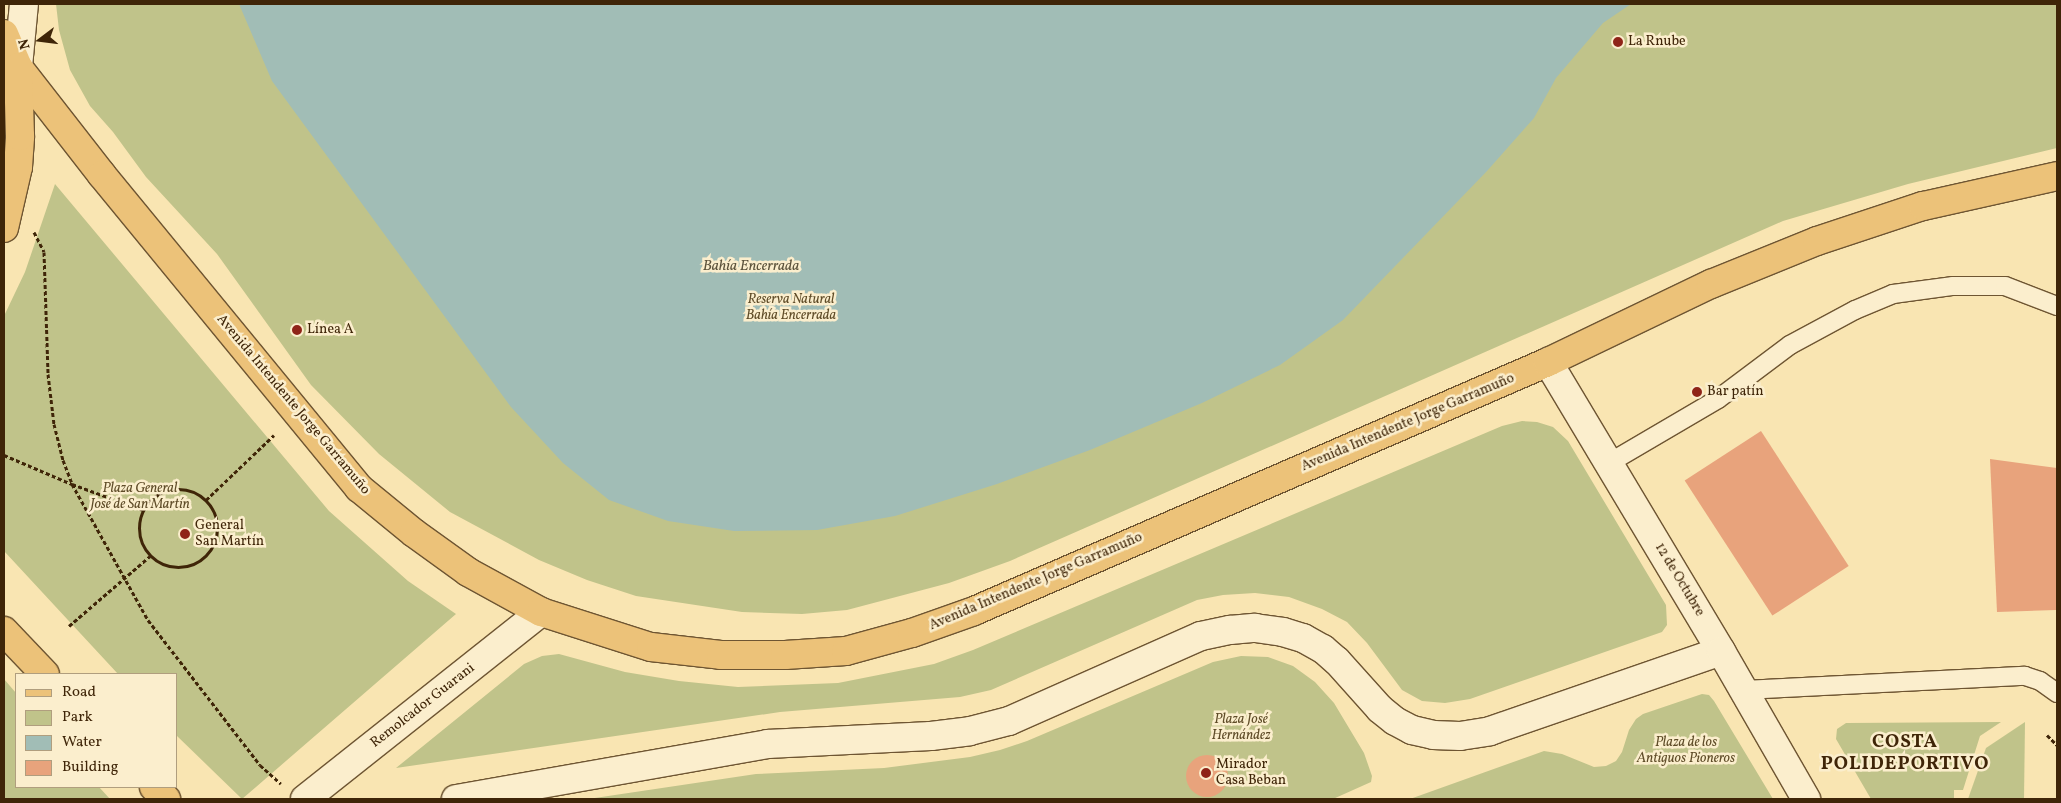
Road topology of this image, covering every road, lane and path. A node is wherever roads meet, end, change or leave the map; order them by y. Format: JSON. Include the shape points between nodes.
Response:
{"nodes":[{"id":1,"x":24,"y":4,"type":"edge"},
{"id":2,"x":4,"y":34,"type":"edge"},
{"id":3,"x":18,"y":67,"type":"junction"},
{"id":4,"x":2057,"y":176,"type":"edge"},
{"id":5,"x":12,"y":223,"type":"edge"},
{"id":6,"x":2057,"y":306,"type":"edge"},
{"id":7,"x":1548,"y":362,"type":"junction"},
{"id":8,"x":274,"y":435,"type":"dead end"},
{"id":9,"x":4,"y":455,"type":"edge"},
{"id":10,"x":1609,"y":463,"type":"junction"},
{"id":11,"x":72,"y":484,"type":"junction"},
{"id":12,"x":206,"y":500,"type":"junction"},
{"id":13,"x":143,"y":510,"type":"junction"},
{"id":14,"x":150,"y":556,"type":"junction"},
{"id":15,"x":123,"y":579,"type":"junction"},
{"id":16,"x":541,"y":612,"type":"junction"},
{"id":17,"x":69,"y":626,"type":"dead end"},
{"id":18,"x":4,"y":631,"type":"edge"},
{"id":19,"x":1721,"y":651,"type":"junction"},
{"id":20,"x":44,"y":673,"type":"edge"},
{"id":21,"x":1744,"y":690,"type":"junction"},
{"id":22,"x":2057,"y":693,"type":"edge"},
{"id":23,"x":2047,"y":735,"type":"dead end"},
{"id":24,"x":2057,"y":745,"type":"edge"},
{"id":25,"x":155,"y":788,"type":"edge"},
{"id":26,"x":295,"y":794,"type":"edge"},
{"id":27,"x":166,"y":799,"type":"edge"},
{"id":28,"x":456,"y":799,"type":"edge"},
{"id":29,"x":1806,"y":799,"type":"edge"}],
"edges":[{"from":1,"to":3,"type":"street"},
{"from":2,"to":3,"type":"main road","name":"Avenida Intendente Jorge Garramuño"},
{"from":3,"to":5,"type":"main road","via":[[20,136]]},
{"from":3,"to":16,"type":"main road","name":"Avenida Intendente Jorge Garramuño","via":[[102,175],[360,488],[468,572]]},
{"from":4,"to":7,"type":"main road","name":"Avenida Intendente Jorge Garramuño","via":[[1923,206],[1817,240],[1711,284]]},
{"from":5,"to":11,"type":"path","via":[[44,252],[48,374],[54,424]]},
{"from":6,"to":10,"type":"lane","via":[[2005,286],[1953,286],[1893,294],[1854,310],[1790,345],[1718,399]]},
{"from":7,"to":10,"type":"street","name":"12 de Octubre"},
{"from":7,"to":16,"type":"main road","name":"Avenida Intendente Jorge Garramuño","via":[[974,611],[912,633],[846,651],[721,655],[651,647]]},
{"from":8,"to":12,"type":"path"},
{"from":9,"to":11,"type":"path"},
{"from":10,"to":19,"type":"street","name":"12 de Octubre"},
{"from":11,"to":13,"type":"path"},
{"from":11,"to":15,"type":"path"},
{"from":12,"to":13,"type":"path","via":[[184,489],[172,490],[160,493]]},
{"from":12,"to":14,"type":"path","via":[[213,510],[217,535],[206,557],[184,568],[160,564]]},
{"from":13,"to":14,"type":"path","via":[[139,534]]},
{"from":14,"to":15,"type":"path"},
{"from":15,"to":17,"type":"path"},
{"from":15,"to":26,"type":"path","via":[[148,620],[260,765]]},
{"from":16,"to":26,"type":"street","name":"Remolcador Guarani"},
{"from":18,"to":20,"type":"main road"},
{"from":19,"to":21,"type":"street","name":"12 de Octubre"},
{"from":19,"to":28,"type":"street","via":[[1490,730],[1460,736],[1433,735],[1412,730],[1395,721],[1337,661],[1303,638],[1255,628],[1230,630],[1200,636],[1009,721],[970,731],[768,744]]},
{"from":21,"to":22,"type":"lane","via":[[2025,676],[2040,681]]},
{"from":21,"to":29,"type":"street","name":"12 de Octubre"},
{"from":23,"to":24,"type":"path"},
{"from":25,"to":27,"type":"main road"}]}
